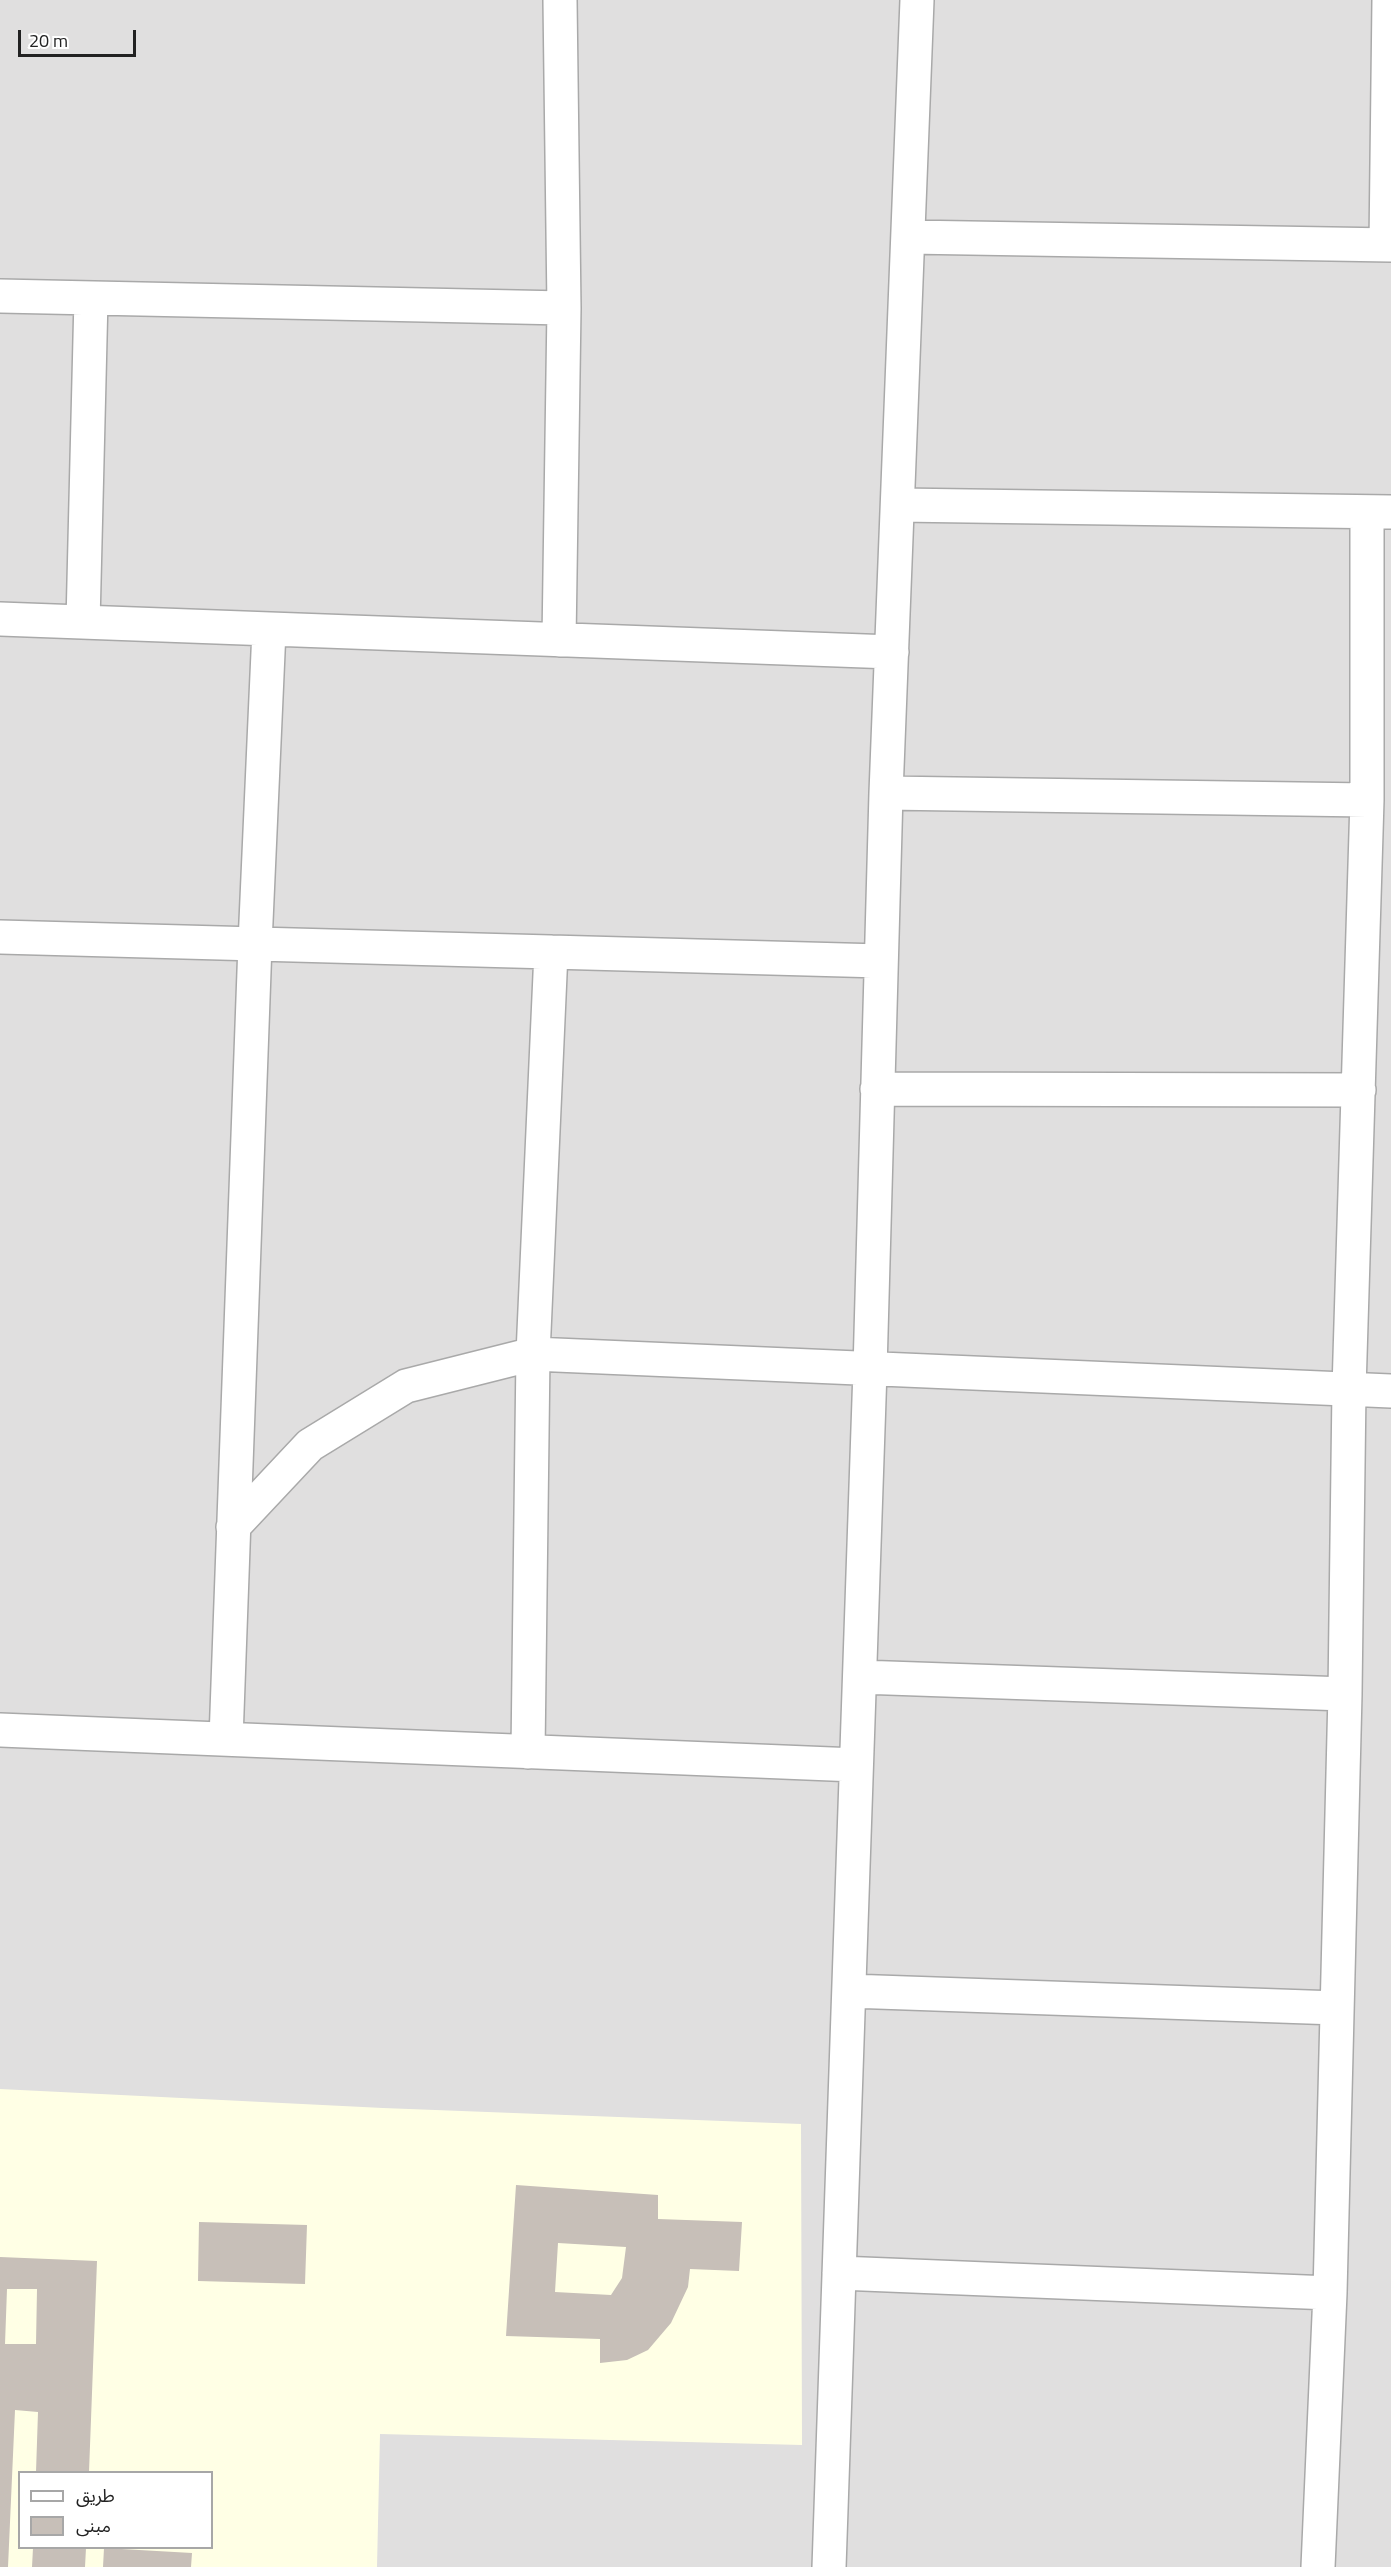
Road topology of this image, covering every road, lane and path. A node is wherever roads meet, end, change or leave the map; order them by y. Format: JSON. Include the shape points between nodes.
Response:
{"nodes":[{"id":1,"x":561,"y":0,"type":"edge"},
{"id":2,"x":917,"y":0,"type":"edge"},
{"id":3,"x":1389,"y":0,"type":"edge"},
{"id":4,"x":909,"y":237,"type":"junction"},
{"id":5,"x":1388,"y":245,"type":"edge"},
{"id":6,"x":0,"y":296,"type":"edge"},
{"id":7,"x":90,"y":298,"type":"junction"},
{"id":8,"x":564,"y":308,"type":"junction"},
{"id":9,"x":899,"y":505,"type":"junction"},
{"id":10,"x":1379,"y":512,"type":"edge"},
{"id":11,"x":0,"y":619,"type":"edge"},
{"id":12,"x":83,"y":622,"type":"junction"},
{"id":13,"x":269,"y":630,"type":"junction"},
{"id":14,"x":558,"y":640,"type":"junction"},
{"id":15,"x":892,"y":652,"type":"junction"},
{"id":16,"x":886,"y":793,"type":"junction"},
{"id":17,"x":1367,"y":800,"type":"junction"},
{"id":18,"x":0,"y":937,"type":"edge"},
{"id":19,"x":255,"y":944,"type":"junction"},
{"id":20,"x":551,"y":952,"type":"junction"},
{"id":21,"x":881,"y":961,"type":"junction"},
{"id":22,"x":877,"y":1089,"type":"junction"},
{"id":23,"x":1359,"y":1090,"type":"junction"},
{"id":24,"x":533,"y":1354,"type":"junction"},
{"id":25,"x":870,"y":1370,"type":"junction"},
{"id":26,"x":1349,"y":1389,"type":"junction"},
{"id":27,"x":1391,"y":1391,"type":"edge"},
{"id":28,"x":233,"y":1527,"type":"junction"},
{"id":29,"x":860,"y":1677,"type":"junction"},
{"id":30,"x":1345,"y":1694,"type":"junction"},
{"id":31,"x":0,"y":1730,"type":"edge"},
{"id":32,"x":226,"y":1739,"type":"junction"},
{"id":33,"x":528,"y":1752,"type":"junction"},
{"id":34,"x":856,"y":1766,"type":"junction"},
{"id":35,"x":849,"y":1991,"type":"junction"},
{"id":36,"x":1337,"y":2008,"type":"junction"},
{"id":37,"x":839,"y":2273,"type":"junction"},
{"id":38,"x":1330,"y":2293,"type":"junction"},
{"id":39,"x":829,"y":2567,"type":"edge"},
{"id":40,"x":1318,"y":2567,"type":"edge"}],
"edges":[{"from":1,"to":8,"type":"street"},
{"from":2,"to":4,"type":"street"},
{"from":3,"to":5,"type":"street"},
{"from":4,"to":5,"type":"street"},
{"from":4,"to":9,"type":"street"},
{"from":6,"to":7,"type":"street"},
{"from":7,"to":8,"type":"street"},
{"from":7,"to":12,"type":"street"},
{"from":8,"to":14,"type":"street"},
{"from":9,"to":10,"type":"street"},
{"from":9,"to":15,"type":"street"},
{"from":10,"to":17,"type":"street"},
{"from":11,"to":12,"type":"street"},
{"from":12,"to":13,"type":"street"},
{"from":13,"to":14,"type":"street"},
{"from":13,"to":19,"type":"street"},
{"from":14,"to":15,"type":"street"},
{"from":15,"to":16,"type":"street"},
{"from":16,"to":17,"type":"street"},
{"from":16,"to":21,"type":"street"},
{"from":17,"to":23,"type":"street"},
{"from":18,"to":19,"type":"street"},
{"from":19,"to":20,"type":"street"},
{"from":19,"to":28,"type":"street"},
{"from":20,"to":21,"type":"street"},
{"from":20,"to":24,"type":"street"},
{"from":21,"to":22,"type":"street"},
{"from":22,"to":23,"type":"street"},
{"from":22,"to":25,"type":"street"},
{"from":23,"to":26,"type":"street"},
{"from":24,"to":25,"type":"street"},
{"from":24,"to":28,"type":"street","via":[[406,1386],[310,1445]]},
{"from":24,"to":33,"type":"street"},
{"from":25,"to":26,"type":"street"},
{"from":25,"to":29,"type":"street"},
{"from":26,"to":27,"type":"street"},
{"from":26,"to":30,"type":"street"},
{"from":28,"to":32,"type":"street"},
{"from":29,"to":30,"type":"street"},
{"from":29,"to":34,"type":"street"},
{"from":30,"to":36,"type":"street"},
{"from":31,"to":32,"type":"street"},
{"from":32,"to":33,"type":"street"},
{"from":33,"to":34,"type":"street"},
{"from":34,"to":35,"type":"street"},
{"from":35,"to":36,"type":"street"},
{"from":35,"to":37,"type":"street"},
{"from":36,"to":38,"type":"street"},
{"from":37,"to":38,"type":"street"},
{"from":37,"to":39,"type":"street"},
{"from":38,"to":40,"type":"street"}]}
